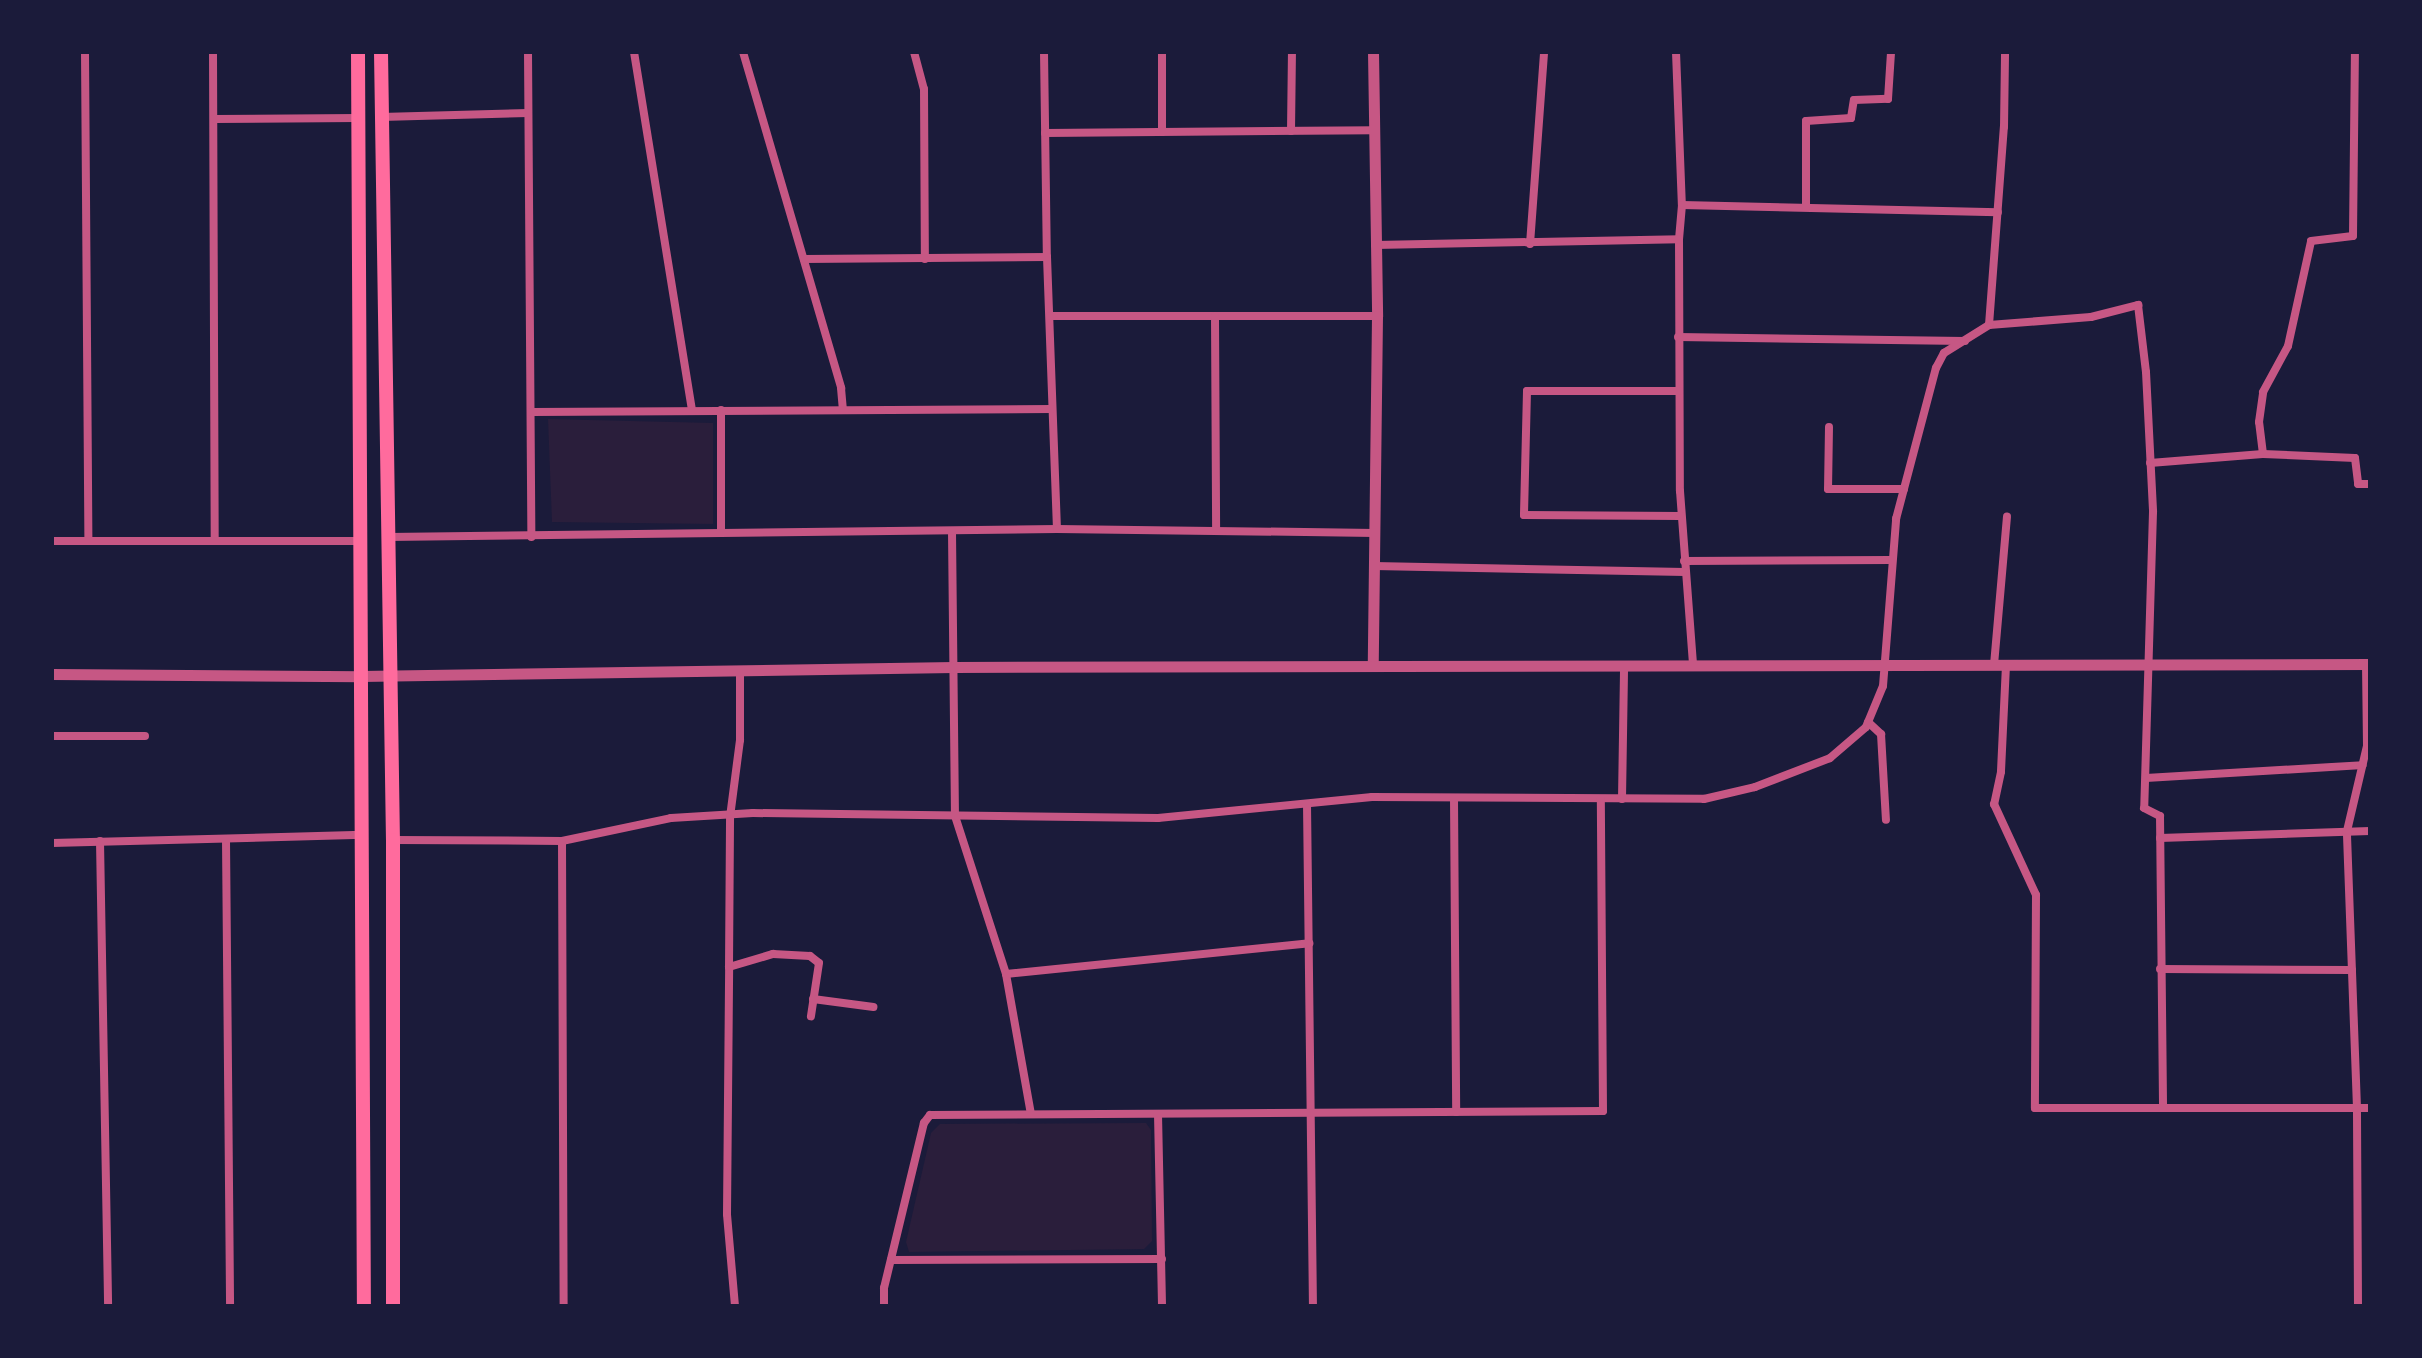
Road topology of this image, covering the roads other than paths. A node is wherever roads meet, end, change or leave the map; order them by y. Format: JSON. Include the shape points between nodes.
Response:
{"nodes":[{"id":1,"x":85,"y":52,"type":"edge"},
{"id":2,"x":213,"y":52,"type":"edge"},
{"id":3,"x":358,"y":52,"type":"edge"},
{"id":4,"x":381,"y":52,"type":"edge"},
{"id":5,"x":528,"y":52,"type":"edge"},
{"id":6,"x":634,"y":52,"type":"edge"},
{"id":7,"x":743,"y":52,"type":"edge"},
{"id":8,"x":914,"y":52,"type":"edge"},
{"id":9,"x":1044,"y":52,"type":"edge"},
{"id":10,"x":1162,"y":52,"type":"edge"},
{"id":11,"x":1292,"y":52,"type":"edge"},
{"id":12,"x":1373,"y":52,"type":"edge"},
{"id":13,"x":1544,"y":52,"type":"edge"},
{"id":14,"x":1675,"y":52,"type":"edge"},
{"id":15,"x":1891,"y":52,"type":"edge"},
{"id":16,"x":2005,"y":52,"type":"edge"},
{"id":17,"x":2355,"y":52,"type":"edge"},
{"id":18,"x":528,"y":113,"type":"junction"},
{"id":19,"x":381,"y":117,"type":"junction"},
{"id":20,"x":358,"y":118,"type":"junction"},
{"id":21,"x":214,"y":119,"type":"junction"},
{"id":22,"x":1374,"y":130,"type":"junction"},
{"id":23,"x":1291,"y":131,"type":"junction"},
{"id":24,"x":1162,"y":132,"type":"junction"},
{"id":25,"x":1045,"y":133,"type":"junction"},
{"id":26,"x":1682,"y":205,"type":"junction"},
{"id":27,"x":1806,"y":207,"type":"junction"},
{"id":28,"x":1998,"y":212,"type":"junction"},
{"id":29,"x":1679,"y":239,"type":"junction"},
{"id":30,"x":1530,"y":244,"type":"junction"},
{"id":31,"x":1375,"y":245,"type":"junction"},
{"id":32,"x":1047,"y":257,"type":"junction"},
{"id":33,"x":804,"y":259,"type":"junction"},
{"id":34,"x":925,"y":259,"type":"junction"},
{"id":35,"x":1050,"y":316,"type":"junction"},
{"id":36,"x":1215,"y":316,"type":"junction"},
{"id":37,"x":1377,"y":316,"type":"junction"},
{"id":38,"x":1989,"y":325,"type":"junction"},
{"id":39,"x":1678,"y":337,"type":"junction"},
{"id":40,"x":1967,"y":341,"type":"junction"},
{"id":41,"x":1679,"y":391,"type":"junction"},
{"id":42,"x":692,"y":409,"type":"junction"},
{"id":43,"x":843,"y":409,"type":"junction"},
{"id":44,"x":1052,"y":409,"type":"junction"},
{"id":45,"x":721,"y":410,"type":"junction"},
{"id":46,"x":531,"y":412,"type":"junction"},
{"id":47,"x":1829,"y":427,"type":"dead end"},
{"id":48,"x":2263,"y":454,"type":"junction"},
{"id":49,"x":2150,"y":463,"type":"junction"},
{"id":50,"x":2370,"y":484,"type":"edge"},
{"id":51,"x":1904,"y":489,"type":"junction"},
{"id":52,"x":1681,"y":516,"type":"junction"},
{"id":53,"x":2007,"y":517,"type":"dead end"},
{"id":54,"x":1057,"y":529,"type":"junction"},
{"id":55,"x":721,"y":531,"type":"junction"},
{"id":56,"x":1216,"y":531,"type":"junction"},
{"id":57,"x":952,"y":532,"type":"junction"},
{"id":58,"x":1375,"y":533,"type":"junction"},
{"id":59,"x":388,"y":537,"type":"junction"},
{"id":60,"x":531,"y":537,"type":"junction"},
{"id":61,"x":52,"y":541,"type":"edge"},
{"id":62,"x":88,"y":541,"type":"junction"},
{"id":63,"x":215,"y":541,"type":"junction"},
{"id":64,"x":358,"y":541,"type":"junction"},
{"id":65,"x":1891,"y":560,"type":"junction"},
{"id":66,"x":1684,"y":561,"type":"junction"},
{"id":67,"x":1374,"y":566,"type":"junction"},
{"id":68,"x":1685,"y":572,"type":"junction"},
{"id":69,"x":2151,"y":663,"type":"junction"},
{"id":70,"x":2368,"y":664,"type":"edge"},
{"id":71,"x":1373,"y":665,"type":"junction"},
{"id":72,"x":1693,"y":665,"type":"junction"},
{"id":73,"x":1885,"y":665,"type":"junction"},
{"id":74,"x":2000,"y":665,"type":"junction"},
{"id":75,"x":1624,"y":666,"type":"junction"},
{"id":76,"x":954,"y":667,"type":"junction"},
{"id":77,"x":740,"y":672,"type":"junction"},
{"id":78,"x":52,"y":674,"type":"edge"},
{"id":79,"x":391,"y":675,"type":"junction"},
{"id":80,"x":361,"y":676,"type":"junction"},
{"id":81,"x":1868,"y":722,"type":"junction"},
{"id":82,"x":52,"y":736,"type":"edge"},
{"id":83,"x":145,"y":736,"type":"dead end"},
{"id":84,"x":2363,"y":765,"type":"junction"},
{"id":85,"x":2146,"y":778,"type":"junction"},
{"id":86,"x":1454,"y":799,"type":"junction"},
{"id":87,"x":1601,"y":799,"type":"junction"},
{"id":88,"x":1622,"y":799,"type":"junction"},
{"id":89,"x":1307,"y":804,"type":"junction"},
{"id":90,"x":955,"y":816,"type":"junction"},
{"id":91,"x":730,"y":817,"type":"junction"},
{"id":92,"x":1886,"y":820,"type":"dead end"},
{"id":93,"x":2347,"y":831,"type":"junction"},
{"id":94,"x":2370,"y":831,"type":"edge"},
{"id":95,"x":363,"y":835,"type":"junction"},
{"id":96,"x":2160,"y":838,"type":"junction"},
{"id":97,"x":226,"y":840,"type":"junction"},
{"id":98,"x":393,"y":840,"type":"junction"},
{"id":99,"x":100,"y":841,"type":"junction"},
{"id":100,"x":562,"y":841,"type":"junction"},
{"id":101,"x":52,"y":843,"type":"edge"},
{"id":102,"x":1309,"y":943,"type":"junction"},
{"id":103,"x":729,"y":967,"type":"junction"},
{"id":104,"x":2160,"y":969,"type":"junction"},
{"id":105,"x":2352,"y":970,"type":"junction"},
{"id":106,"x":1006,"y":974,"type":"junction"},
{"id":107,"x":813,"y":999,"type":"junction"},
{"id":108,"x":873,"y":1007,"type":"dead end"},
{"id":109,"x":811,"y":1016,"type":"dead end"},
{"id":110,"x":2163,"y":1108,"type":"junction"},
{"id":111,"x":2357,"y":1108,"type":"junction"},
{"id":112,"x":2370,"y":1108,"type":"edge"},
{"id":113,"x":1311,"y":1112,"type":"junction"},
{"id":114,"x":1456,"y":1112,"type":"junction"},
{"id":115,"x":1031,"y":1114,"type":"junction"},
{"id":116,"x":1158,"y":1114,"type":"junction"},
{"id":117,"x":1162,"y":1259,"type":"junction"},
{"id":118,"x":891,"y":1260,"type":"junction"},
{"id":119,"x":108,"y":1306,"type":"edge"},
{"id":120,"x":230,"y":1306,"type":"edge"},
{"id":121,"x":364,"y":1306,"type":"edge"},
{"id":122,"x":393,"y":1306,"type":"edge"},
{"id":123,"x":564,"y":1306,"type":"edge"},
{"id":124,"x":735,"y":1306,"type":"edge"},
{"id":125,"x":884,"y":1306,"type":"edge"},
{"id":126,"x":1162,"y":1306,"type":"edge"},
{"id":127,"x":1313,"y":1306,"type":"edge"},
{"id":128,"x":2358,"y":1306,"type":"edge"}],
"edges":[{"from":1,"to":62,"type":"street"},
{"from":2,"to":21,"type":"street"},
{"from":3,"to":20,"type":"main road"},
{"from":4,"to":19,"type":"main road"},
{"from":5,"to":18,"type":"street"},
{"from":6,"to":42,"type":"street"},
{"from":7,"to":33,"type":"street"},
{"from":8,"to":34,"type":"street","via":[[924,89]]},
{"from":9,"to":25,"type":"street"},
{"from":10,"to":24,"type":"street"},
{"from":11,"to":23,"type":"street"},
{"from":12,"to":22,"type":"street"},
{"from":13,"to":30,"type":"street"},
{"from":14,"to":26,"type":"street"},
{"from":15,"to":27,"type":"street","via":[[1888,99],[1854,100],[1851,118],[1806,121]]},
{"from":16,"to":28,"type":"street"},
{"from":17,"to":48,"type":"street","via":[[2353,236],[2311,241],[2288,346],[2263,392]]},
{"from":18,"to":19,"type":"street"},
{"from":18,"to":46,"type":"street"},
{"from":19,"to":59,"type":"main road"},
{"from":20,"to":21,"type":"street"},
{"from":20,"to":64,"type":"main road"},
{"from":21,"to":63,"type":"street"},
{"from":22,"to":23,"type":"street"},
{"from":22,"to":31,"type":"street"},
{"from":23,"to":24,"type":"street"},
{"from":24,"to":25,"type":"street"},
{"from":25,"to":32,"type":"street"},
{"from":26,"to":27,"type":"street"},
{"from":26,"to":29,"type":"street"},
{"from":27,"to":28,"type":"street"},
{"from":28,"to":38,"type":"street"},
{"from":29,"to":30,"type":"street"},
{"from":29,"to":39,"type":"street"},
{"from":30,"to":31,"type":"street"},
{"from":31,"to":37,"type":"street"},
{"from":32,"to":34,"type":"street"},
{"from":32,"to":35,"type":"street"},
{"from":33,"to":34,"type":"street"},
{"from":33,"to":43,"type":"street"},
{"from":35,"to":36,"type":"street"},
{"from":35,"to":44,"type":"street"},
{"from":36,"to":37,"type":"street"},
{"from":36,"to":56,"type":"street"},
{"from":37,"to":58,"type":"street"},
{"from":38,"to":40,"type":"street"},
{"from":38,"to":49,"type":"street","via":[[2091,317],[2138,305]]},
{"from":39,"to":40,"type":"street"},
{"from":39,"to":41,"type":"street"},
{"from":40,"to":51,"type":"street","via":[[1944,353],[1936,368]]},
{"from":41,"to":52,"type":"street"},
{"from":41,"to":52,"type":"street","via":[[1527,391],[1524,515]]},
{"from":42,"to":45,"type":"street"},
{"from":42,"to":46,"type":"street"},
{"from":43,"to":44,"type":"street"},
{"from":43,"to":45,"type":"street"},
{"from":44,"to":54,"type":"street"},
{"from":45,"to":55,"type":"street"},
{"from":46,"to":60,"type":"street"},
{"from":47,"to":51,"type":"street","via":[[1828,489]]},
{"from":48,"to":49,"type":"street"},
{"from":48,"to":50,"type":"street","via":[[2355,458],[2358,484]]},
{"from":49,"to":69,"type":"street"},
{"from":51,"to":65,"type":"street"},
{"from":52,"to":66,"type":"street"},
{"from":53,"to":74,"type":"street"},
{"from":54,"to":56,"type":"street"},
{"from":54,"to":57,"type":"street"},
{"from":55,"to":57,"type":"street"},
{"from":55,"to":60,"type":"street"},
{"from":56,"to":58,"type":"street"},
{"from":57,"to":76,"type":"street"},
{"from":58,"to":67,"type":"street"},
{"from":59,"to":60,"type":"street"},
{"from":59,"to":79,"type":"main road"},
{"from":61,"to":62,"type":"street"},
{"from":62,"to":63,"type":"street"},
{"from":63,"to":64,"type":"street"},
{"from":64,"to":80,"type":"main road"},
{"from":65,"to":66,"type":"street"},
{"from":65,"to":73,"type":"street"},
{"from":66,"to":68,"type":"street"},
{"from":67,"to":68,"type":"street"},
{"from":67,"to":71,"type":"street"},
{"from":68,"to":72,"type":"street"},
{"from":69,"to":70,"type":"street"},
{"from":69,"to":74,"type":"street"},
{"from":69,"to":85,"type":"street"},
{"from":70,"to":84,"type":"street"},
{"from":71,"to":75,"type":"street"},
{"from":71,"to":76,"type":"street"},
{"from":72,"to":73,"type":"street"},
{"from":72,"to":75,"type":"street"},
{"from":73,"to":74,"type":"street"},
{"from":73,"to":81,"type":"street","via":[[1883,686]]},
{"from":74,"to":110,"type":"street","via":[[2001,772],[1994,804],[2036,895],[2035,1108]]},
{"from":75,"to":88,"type":"street"},
{"from":76,"to":77,"type":"street"},
{"from":76,"to":90,"type":"street"},
{"from":77,"to":79,"type":"street"},
{"from":77,"to":91,"type":"street","via":[[740,740]]},
{"from":78,"to":80,"type":"street"},
{"from":79,"to":80,"type":"street"},
{"from":79,"to":98,"type":"main road"},
{"from":80,"to":95,"type":"main road"},
{"from":81,"to":88,"type":"street","via":[[1830,758],[1755,787],[1704,799]]},
{"from":81,"to":92,"type":"street","via":[[1881,734]]},
{"from":82,"to":83,"type":"street"},
{"from":84,"to":85,"type":"street"},
{"from":84,"to":93,"type":"street"},
{"from":85,"to":96,"type":"street","via":[[2144,808],[2160,816]]},
{"from":86,"to":87,"type":"street"},
{"from":86,"to":89,"type":"street","via":[[1372,797]]},
{"from":86,"to":114,"type":"street"},
{"from":87,"to":88,"type":"street"},
{"from":87,"to":114,"type":"street","via":[[1603,1111]]},
{"from":89,"to":90,"type":"street","via":[[1158,818]]},
{"from":89,"to":102,"type":"street"},
{"from":90,"to":91,"type":"street"},
{"from":90,"to":106,"type":"street"},
{"from":91,"to":100,"type":"street","via":[[671,818]]},
{"from":91,"to":103,"type":"street"},
{"from":93,"to":94,"type":"street"},
{"from":93,"to":96,"type":"street"},
{"from":93,"to":105,"type":"street"},
{"from":95,"to":97,"type":"street"},
{"from":95,"to":121,"type":"main road"},
{"from":96,"to":104,"type":"street"},
{"from":97,"to":99,"type":"street"},
{"from":97,"to":120,"type":"street"},
{"from":98,"to":100,"type":"street"},
{"from":98,"to":122,"type":"main road"},
{"from":99,"to":101,"type":"street"},
{"from":99,"to":119,"type":"street"},
{"from":100,"to":123,"type":"street"},
{"from":102,"to":106,"type":"street"},
{"from":102,"to":113,"type":"street"},
{"from":103,"to":107,"type":"street","via":[[773,954],[810,956],[819,963]]},
{"from":103,"to":124,"type":"street","via":[[727,1214]]},
{"from":104,"to":105,"type":"street"},
{"from":104,"to":110,"type":"street"},
{"from":105,"to":111,"type":"street"},
{"from":106,"to":115,"type":"street"},
{"from":107,"to":108,"type":"street"},
{"from":107,"to":109,"type":"street"},
{"from":110,"to":111,"type":"street"},
{"from":111,"to":112,"type":"street"},
{"from":111,"to":128,"type":"street"},
{"from":113,"to":114,"type":"street"},
{"from":113,"to":116,"type":"street"},
{"from":113,"to":127,"type":"street"},
{"from":115,"to":116,"type":"street"},
{"from":115,"to":118,"type":"street","via":[[930,1115]]},
{"from":116,"to":117,"type":"street"},
{"from":117,"to":118,"type":"street"},
{"from":117,"to":126,"type":"street"},
{"from":118,"to":125,"type":"street"}]}
